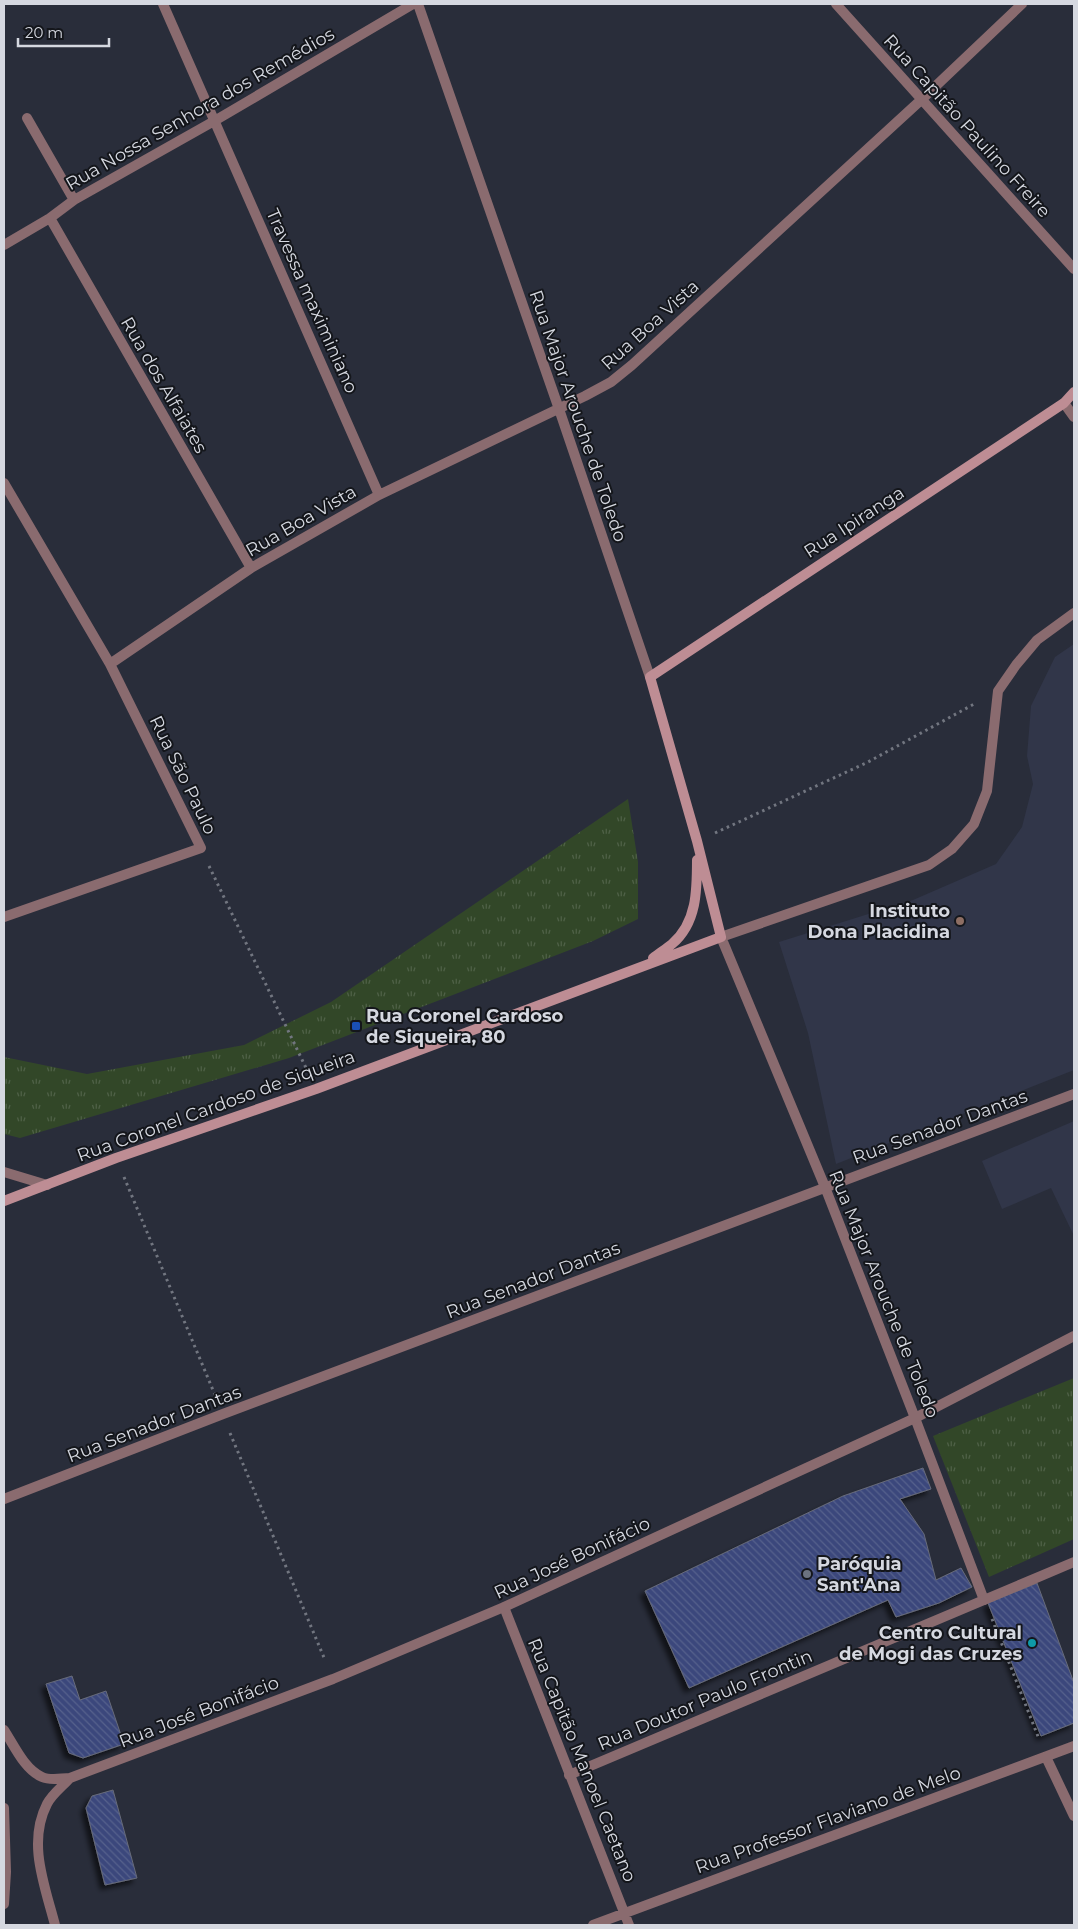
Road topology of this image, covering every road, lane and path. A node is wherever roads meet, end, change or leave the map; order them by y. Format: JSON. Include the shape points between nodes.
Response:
{"nodes":[{"id":1,"x":163,"y":4,"type":"edge"},
{"id":2,"x":413,"y":4,"type":"edge"},
{"id":3,"x":418,"y":4,"type":"edge"},
{"id":4,"x":836,"y":4,"type":"edge"},
{"id":5,"x":1022,"y":4,"type":"edge"},
{"id":6,"x":921,"y":100,"type":"junction"},
{"id":7,"x":27,"y":118,"type":"dead end"},
{"id":8,"x":216,"y":120,"type":"junction"},
{"id":9,"x":74,"y":200,"type":"junction"},
{"id":10,"x":50,"y":218,"type":"junction"},
{"id":11,"x":4,"y":245,"type":"edge"},
{"id":12,"x":1074,"y":269,"type":"edge"},
{"id":13,"x":1074,"y":392,"type":"edge"},
{"id":14,"x":1064,"y":402,"type":"junction"},
{"id":15,"x":559,"y":409,"type":"junction"},
{"id":16,"x":1074,"y":417,"type":"edge"},
{"id":17,"x":4,"y":483,"type":"edge"},
{"id":18,"x":379,"y":495,"type":"junction"},
{"id":19,"x":250,"y":568,"type":"junction"},
{"id":20,"x":1073,"y":614,"type":"edge"},
{"id":21,"x":110,"y":664,"type":"junction"},
{"id":22,"x":650,"y":676,"type":"junction"},
{"id":23,"x":998,"y":691,"type":"junction"},
{"id":24,"x":697,"y":841,"type":"junction"},
{"id":25,"x":201,"y":848,"type":"junction"},
{"id":26,"x":4,"y":917,"type":"edge"},
{"id":27,"x":721,"y":936,"type":"junction"},
{"id":28,"x":640,"y":966,"type":"junction"},
{"id":29,"x":316,"y":1089,"type":"junction"},
{"id":30,"x":1074,"y":1094,"type":"edge"},
{"id":31,"x":4,"y":1172,"type":"edge"},
{"id":32,"x":48,"y":1185,"type":"junction"},
{"id":33,"x":825,"y":1187,"type":"junction"},
{"id":34,"x":4,"y":1202,"type":"edge"},
{"id":35,"x":1074,"y":1336,"type":"edge"},
{"id":36,"x":915,"y":1418,"type":"junction"},
{"id":37,"x":4,"y":1499,"type":"edge"},
{"id":38,"x":1074,"y":1562,"type":"edge"},
{"id":39,"x":984,"y":1600,"type":"junction"},
{"id":40,"x":504,"y":1607,"type":"junction"},
{"id":41,"x":4,"y":1730,"type":"edge"},
{"id":42,"x":1074,"y":1746,"type":"edge"},
{"id":43,"x":1046,"y":1757,"type":"junction"},
{"id":44,"x":569,"y":1775,"type":"junction"},
{"id":45,"x":70,"y":1778,"type":"junction"},
{"id":46,"x":4,"y":1809,"type":"edge"},
{"id":47,"x":1074,"y":1816,"type":"edge"},
{"id":48,"x":4,"y":1904,"type":"edge"},
{"id":49,"x":624,"y":1913,"type":"junction"},
{"id":50,"x":55,"y":1925,"type":"edge"},
{"id":51,"x":593,"y":1925,"type":"edge"},
{"id":52,"x":629,"y":1925,"type":"edge"}],
"edges":[{"from":1,"to":8,"type":"street","name":"Travessa maximiniano"},
{"from":2,"to":8,"type":"street","name":"Rua Nossa Senhora dos Remédios"},
{"from":3,"to":15,"type":"street","name":"Rua Major Arouche de Toledo"},
{"from":4,"to":6,"type":"street","name":"Rua Capitão Paulino Freire"},
{"from":5,"to":6,"type":"street","name":"Rua Boa Vista"},
{"from":6,"to":12,"type":"street","name":"Rua Capitão Paulino Freire"},
{"from":6,"to":15,"type":"street","name":"Rua Boa Vista","via":[[632,365],[611,382]]},
{"from":7,"to":9,"type":"street"},
{"from":8,"to":9,"type":"street","name":"Rua Nossa Senhora dos Remédios"},
{"from":8,"to":18,"type":"street","name":"Travessa maximiniano"},
{"from":9,"to":10,"type":"street","name":"Rua Nossa Senhora dos Remédios"},
{"from":10,"to":11,"type":"street","name":"Rua Nossa Senhora dos Remédios"},
{"from":10,"to":19,"type":"street","name":"Rua dos Alfaiates"},
{"from":13,"to":14,"type":"main road","name":"Rua Ipiranga"},
{"from":14,"to":16,"type":"street"},
{"from":14,"to":22,"type":"main road","name":"Rua Ipiranga"},
{"from":15,"to":18,"type":"street","name":"Rua Boa Vista"},
{"from":15,"to":22,"type":"street","name":"Rua Major Arouche de Toledo"},
{"from":17,"to":21,"type":"street","name":"Rua São Paulo"},
{"from":18,"to":19,"type":"street","name":"Rua Boa Vista"},
{"from":19,"to":21,"type":"street","name":"Rua Boa Vista"},
{"from":20,"to":23,"type":"street","via":[[1037,640]]},
{"from":21,"to":25,"type":"street","name":"Rua São Paulo"},
{"from":22,"to":24,"type":"main road","name":"Rua Major Arouche de Toledo"},
{"from":23,"to":24,"type":"path","via":[[868,762]]},
{"from":23,"to":27,"type":"street","via":[[986,791],[974,824],[952,849],[929,865]]},
{"from":24,"to":27,"type":"main road","name":"Rua Major Arouche de Toledo"},
{"from":24,"to":28,"type":"main road","name":"Rua Major Arouche de Toledo","via":[[698,886],[693,912],[673,944]]},
{"from":25,"to":26,"type":"street"},
{"from":25,"to":29,"type":"path","name":"Rua São Paulo"},
{"from":27,"to":28,"type":"main road","name":"Rua Coronel Cardoso de Siqueira"},
{"from":27,"to":33,"type":"street","name":"Rua Major Arouche de Toledo"},
{"from":28,"to":29,"type":"main road","name":"Rua Coronel Cardoso de Siqueira"},
{"from":29,"to":32,"type":"main road","name":"Rua Coronel Cardoso de Siqueira"},
{"from":30,"to":33,"type":"street","name":"Rua Senador Dantas"},
{"from":31,"to":32,"type":"street"},
{"from":32,"to":34,"type":"main road","name":"Rua Coronel Cardoso de Siqueira"},
{"from":33,"to":36,"type":"street","name":"Rua Major Arouche de Toledo"},
{"from":33,"to":37,"type":"street","name":"Rua Senador Dantas"},
{"from":35,"to":36,"type":"street","name":"Rua José Bonifácio"},
{"from":36,"to":39,"type":"street","name":"Rua Major Arouche de Toledo"},
{"from":36,"to":40,"type":"street","name":"Rua José Bonifácio"},
{"from":38,"to":39,"type":"street","name":"Rua Doutor Paulo Frontin"},
{"from":39,"to":43,"type":"path"},
{"from":39,"to":44,"type":"street","name":"Rua Doutor Paulo Frontin"},
{"from":40,"to":44,"type":"street","name":"Rua Capitão Manoel Caetano"},
{"from":40,"to":45,"type":"street","name":"Rua José Bonifácio","via":[[333,1679]]},
{"from":41,"to":45,"type":"street","via":[[31,1769],[42,1777]]},
{"from":42,"to":43,"type":"street","name":"Rua Professor Flaviano de Melo"},
{"from":43,"to":47,"type":"street"},
{"from":43,"to":49,"type":"street","name":"Rua Professor Flaviano de Melo"},
{"from":44,"to":49,"type":"street","name":"Rua Capitão Manoel Caetano"},
{"from":45,"to":50,"type":"street","via":[[48,1803],[39,1827],[37,1856]]},
{"from":46,"to":48,"type":"street"},
{"from":49,"to":51,"type":"street","name":"Rua Professor Flaviano de Melo"},
{"from":49,"to":52,"type":"street","name":"Rua Capitão Manoel Caetano"}]}
